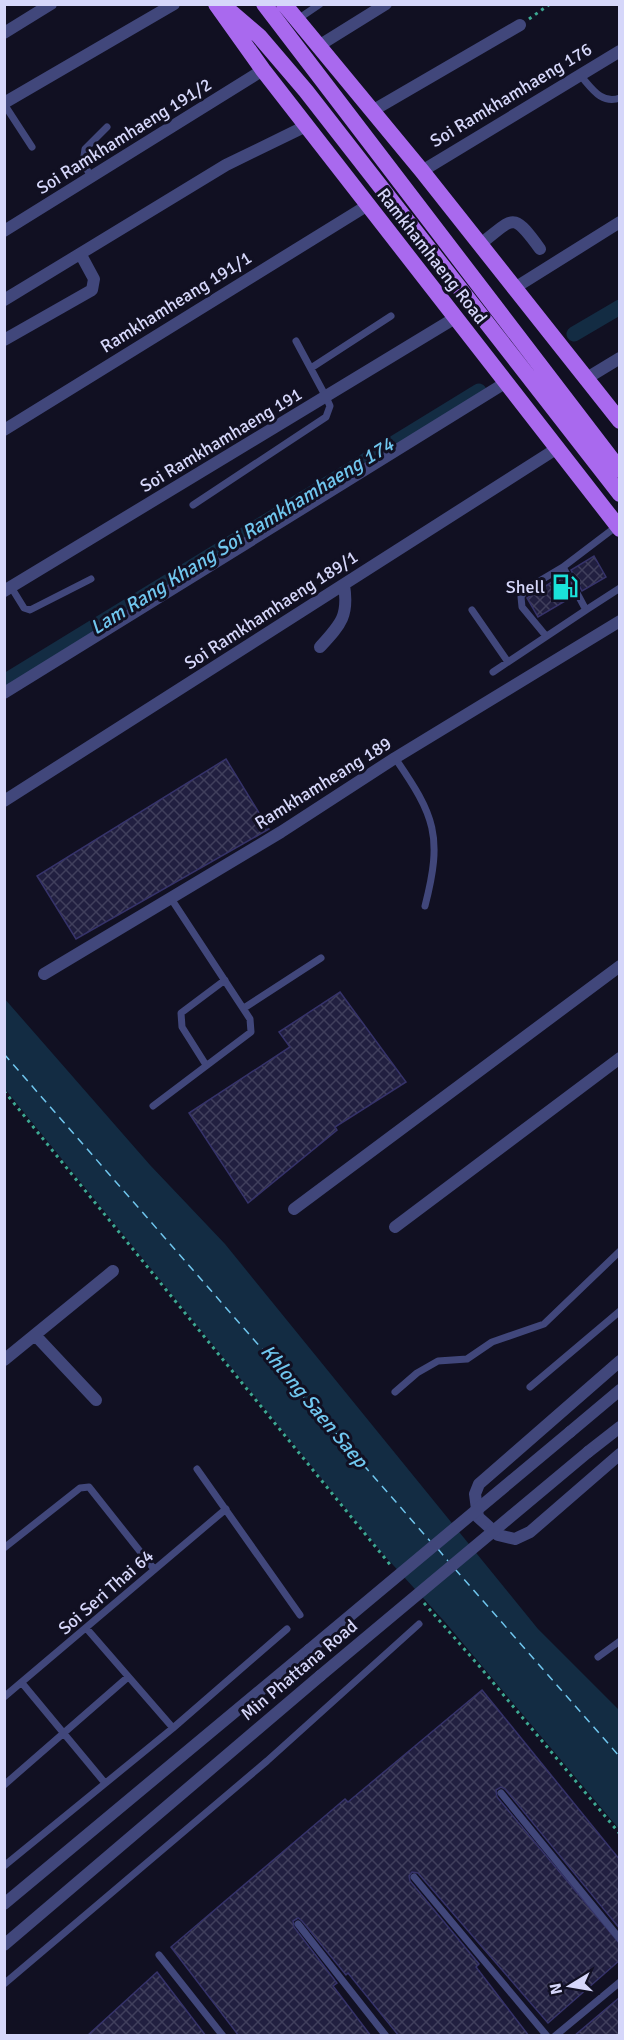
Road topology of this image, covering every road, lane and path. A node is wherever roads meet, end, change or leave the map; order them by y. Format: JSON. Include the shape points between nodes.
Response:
{"nodes":[{"id":1,"x":51,"y":4,"type":"edge"},
{"id":2,"x":174,"y":4,"type":"edge"},
{"id":3,"x":216,"y":4,"type":"edge"},
{"id":4,"x":222,"y":4,"type":"edge"},
{"id":5,"x":264,"y":4,"type":"edge"},
{"id":6,"x":284,"y":4,"type":"edge"},
{"id":7,"x":320,"y":4,"type":"edge"},
{"id":8,"x":386,"y":4,"type":"edge"},
{"id":9,"x":550,"y":4,"type":"edge"},
{"id":10,"x":298,"y":19,"type":"junction"},
{"id":11,"x":520,"y":25,"type":"joint"},
{"id":12,"x":4,"y":33,"type":"edge"},
{"id":13,"x":320,"y":45,"type":"junction"},
{"id":14,"x":620,"y":51,"type":"edge"},
{"id":15,"x":263,"y":70,"type":"junction"},
{"id":16,"x":580,"y":75,"type":"junction"},
{"id":17,"x":620,"y":98,"type":"edge"},
{"id":18,"x":4,"y":103,"type":"edge"},
{"id":19,"x":372,"y":111,"type":"junction"},
{"id":20,"x":306,"y":126,"type":"junction"},
{"id":21,"x":107,"y":127,"type":"dead end"},
{"id":22,"x":32,"y":147,"type":"dead end"},
{"id":23,"x":422,"y":171,"type":"junction"},
{"id":24,"x":92,"y":178,"type":"junction"},
{"id":25,"x":368,"y":205,"type":"junction"},
{"id":26,"x":620,"y":222,"type":"edge"},
{"id":27,"x":4,"y":231,"type":"edge"},
{"id":28,"x":479,"y":245,"type":"junction"},
{"id":29,"x":540,"y":249,"type":"dead end"},
{"id":30,"x":81,"y":255,"type":"junction"},
{"id":31,"x":513,"y":289,"type":"junction"},
{"id":32,"x":4,"y":300,"type":"edge"},
{"id":33,"x":391,"y":316,"type":"dead end"},
{"id":34,"x":455,"y":318,"type":"junction"},
{"id":35,"x":4,"y":340,"type":"edge"},
{"id":36,"x":296,"y":341,"type":"dead end"},
{"id":37,"x":620,"y":358,"type":"edge"},
{"id":38,"x":311,"y":368,"type":"junction"},
{"id":39,"x":587,"y":378,"type":"junction"},
{"id":40,"x":506,"y":383,"type":"junction"},
{"id":41,"x":326,"y":397,"type":"junction"},
{"id":42,"x":620,"y":421,"type":"edge"},
{"id":43,"x":4,"y":430,"type":"edge"},
{"id":44,"x":556,"y":449,"type":"junction"},
{"id":45,"x":620,"y":470,"type":"edge"},
{"id":46,"x":620,"y":494,"type":"edge"},
{"id":47,"x":194,"y":505,"type":"dead end"},
{"id":48,"x":618,"y":528,"type":"edge"},
{"id":49,"x":563,"y":567,"type":"junction"},
{"id":50,"x":91,"y":579,"type":"dead end"},
{"id":51,"x":344,"y":585,"type":"junction"},
{"id":52,"x":620,"y":588,"type":"edge"},
{"id":53,"x":8,"y":589,"type":"edge"},
{"id":54,"x":472,"y":610,"type":"dead end"},
{"id":55,"x":586,"y":610,"type":"junction"},
{"id":56,"x":620,"y":621,"type":"edge"},
{"id":57,"x":546,"y":636,"type":"junction"},
{"id":58,"x":320,"y":647,"type":"dead end"},
{"id":59,"x":508,"y":662,"type":"junction"},
{"id":60,"x":493,"y":672,"type":"dead end"},
{"id":61,"x":4,"y":693,"type":"edge"},
{"id":62,"x":395,"y":758,"type":"junction"},
{"id":63,"x":4,"y":801,"type":"edge"},
{"id":64,"x":170,"y":897,"type":"junction"},
{"id":65,"x":425,"y":906,"type":"dead end"},
{"id":66,"x":321,"y":958,"type":"dead end"},
{"id":67,"x":620,"y":966,"type":"edge"},
{"id":68,"x":44,"y":974,"type":"dead end"},
{"id":69,"x":225,"y":980,"type":"junction"},
{"id":70,"x":244,"y":1008,"type":"junction"},
{"id":71,"x":620,"y":1058,"type":"edge"},
{"id":72,"x":206,"y":1065,"type":"junction"},
{"id":73,"x":4,"y":1091,"type":"edge"},
{"id":74,"x":153,"y":1106,"type":"dead end"},
{"id":75,"x":294,"y":1209,"type":"dead end"},
{"id":76,"x":395,"y":1227,"type":"dead end"},
{"id":77,"x":620,"y":1251,"type":"edge"},
{"id":78,"x":113,"y":1271,"type":"dead end"},
{"id":79,"x":620,"y":1311,"type":"edge"},
{"id":80,"x":35,"y":1335,"type":"junction"},
{"id":81,"x":4,"y":1360,"type":"edge"},
{"id":82,"x":620,"y":1361,"type":"edge"},
{"id":83,"x":530,"y":1387,"type":"dead end"},
{"id":84,"x":620,"y":1390,"type":"edge"},
{"id":85,"x":395,"y":1392,"type":"dead end"},
{"id":86,"x":96,"y":1400,"type":"dead end"},
{"id":87,"x":620,"y":1427,"type":"edge"},
{"id":88,"x":620,"y":1454,"type":"edge"},
{"id":89,"x":197,"y":1469,"type":"dead end"},
{"id":90,"x":226,"y":1509,"type":"junction"},
{"id":91,"x":4,"y":1548,"type":"edge"},
{"id":92,"x":153,"y":1569,"type":"junction"},
{"id":93,"x":395,"y":1571,"type":"dead end"},
{"id":94,"x":417,"y":1595,"type":"dead end"},
{"id":95,"x":300,"y":1615,"type":"dead end"},
{"id":96,"x":419,"y":1624,"type":"dead end"},
{"id":97,"x":87,"y":1629,"type":"junction"},
{"id":98,"x":287,"y":1629,"type":"dead end"},
{"id":99,"x":620,"y":1641,"type":"edge"},
{"id":100,"x":598,"y":1657,"type":"dead end"},
{"id":101,"x":128,"y":1677,"type":"junction"},
{"id":102,"x":22,"y":1683,"type":"junction"},
{"id":103,"x":4,"y":1697,"type":"edge"},
{"id":104,"x":173,"y":1728,"type":"junction"},
{"id":105,"x":64,"y":1733,"type":"junction"},
{"id":106,"x":105,"y":1783,"type":"junction"},
{"id":107,"x":4,"y":1785,"type":"edge"},
{"id":108,"x":501,"y":1793,"type":"dead end"},
{"id":109,"x":620,"y":1834,"type":"edge"},
{"id":110,"x":4,"y":1866,"type":"edge"},
{"id":111,"x":414,"y":1877,"type":"dead end"},
{"id":112,"x":4,"y":1904,"type":"edge"},
{"id":113,"x":298,"y":1924,"type":"dead end"},
{"id":114,"x":620,"y":1939,"type":"edge"},
{"id":115,"x":4,"y":1945,"type":"edge"},
{"id":116,"x":159,"y":1955,"type":"dead end"},
{"id":117,"x":620,"y":1982,"type":"edge"},
{"id":118,"x":4,"y":1984,"type":"edge"},
{"id":119,"x":223,"y":2036,"type":"edge"},
{"id":120,"x":386,"y":2036,"type":"edge"},
{"id":121,"x":547,"y":2036,"type":"edge"},
{"id":122,"x":555,"y":2036,"type":"edge"}],
"edges":[{"from":1,"to":12,"type":"street"},
{"from":2,"to":18,"type":"street"},
{"from":3,"to":15,"type":"main road","name":"Ramkhamhaeng Road"},
{"from":4,"to":46,"type":"main road","name":"Ramkhamhaeng Road","via":[[259,36],[306,91]]},
{"from":5,"to":45,"type":"main road","name":"Ramkhamhaeng Road"},
{"from":6,"to":10,"type":"main road"},
{"from":7,"to":10,"type":"lane"},
{"from":8,"to":13,"type":"street"},
{"from":9,"to":11,"type":"path"},
{"from":10,"to":13,"type":"main road"},
{"from":11,"to":19,"type":"street"},
{"from":13,"to":19,"type":"main road"},
{"from":14,"to":16,"type":"street","name":"Soi Ramkhamhaeng 176"},
{"from":15,"to":20,"type":"main road","name":"Ramkhamhaeng Road"},
{"from":15,"to":24,"type":"street","name":"Soi Ramkhamhaeng 191/2"},
{"from":16,"to":17,"type":"lane","via":[[597,95],[607,100]]},
{"from":16,"to":23,"type":"street","name":"Soi Ramkhamhaeng 176"},
{"from":18,"to":22,"type":"lane"},
{"from":19,"to":23,"type":"main road"},
{"from":20,"to":25,"type":"main road","name":"Ramkhamhaeng Road"},
{"from":20,"to":30,"type":"street","via":[[226,165]]},
{"from":21,"to":24,"type":"lane","via":[[85,149],[82,163]]},
{"from":23,"to":28,"type":"main road"},
{"from":24,"to":27,"type":"street","name":"Soi Ramkhamhaeng 191/2"},
{"from":25,"to":34,"type":"main road","name":"Ramkhamhaeng Road"},
{"from":25,"to":43,"type":"street","name":"Ramkhamheang 191/1"},
{"from":26,"to":31,"type":"street"},
{"from":28,"to":29,"type":"street","via":[[514,221],[521,224]]},
{"from":28,"to":31,"type":"main road"},
{"from":30,"to":32,"type":"street"},
{"from":30,"to":35,"type":"street","via":[[94,279],[92,290]]},
{"from":31,"to":39,"type":"main road"},
{"from":33,"to":38,"type":"lane"},
{"from":34,"to":40,"type":"main road","name":"Ramkhamhaeng Road"},
{"from":34,"to":41,"type":"street","name":"Soi Ramkhamhaeng 191"},
{"from":36,"to":38,"type":"lane"},
{"from":37,"to":39,"type":"street"},
{"from":38,"to":41,"type":"lane"},
{"from":39,"to":42,"type":"main road"},
{"from":40,"to":44,"type":"main road","name":"Ramkhamhaeng Road"},
{"from":40,"to":61,"type":"street"},
{"from":41,"to":47,"type":"lane","via":[[329,411],[320,422]]},
{"from":41,"to":53,"type":"street","name":"Soi Ramkhamhaeng 191"},
{"from":44,"to":48,"type":"main road","name":"Ramkhamhaeng Road"},
{"from":44,"to":51,"type":"street","name":"Soi Ramkhamhaeng 189/1"},
{"from":48,"to":49,"type":"lane"},
{"from":49,"to":55,"type":"lane"},
{"from":49,"to":57,"type":"lane","via":[[526,589],[521,597],[522,607]]},
{"from":50,"to":53,"type":"lane","via":[[30,610]]},
{"from":51,"to":58,"type":"street","via":[[344,618]]},
{"from":51,"to":63,"type":"street","name":"Soi Ramkhamhaeng 189/1"},
{"from":52,"to":55,"type":"lane"},
{"from":54,"to":59,"type":"lane"},
{"from":55,"to":57,"type":"lane"},
{"from":56,"to":62,"type":"street","name":"Ramkhamheang 189"},
{"from":57,"to":59,"type":"lane"},
{"from":59,"to":60,"type":"lane"},
{"from":62,"to":64,"type":"street","name":"Ramkhamheang 189","via":[[281,832]]},
{"from":62,"to":65,"type":"lane","via":[[423,798],[433,827],[436,854]]},
{"from":64,"to":68,"type":"street","name":"Ramkhamheang 189"},
{"from":64,"to":69,"type":"lane"},
{"from":66,"to":70,"type":"lane"},
{"from":67,"to":75,"type":"street"},
{"from":69,"to":70,"type":"lane"},
{"from":69,"to":72,"type":"lane","via":[[181,1013],[183,1027]]},
{"from":70,"to":72,"type":"lane","via":[[251,1032]]},
{"from":71,"to":76,"type":"street"},
{"from":72,"to":74,"type":"lane"},
{"from":73,"to":93,"type":"path"},
{"from":77,"to":85,"type":"lane","via":[[544,1324],[492,1342],[467,1359],[438,1362]]},
{"from":78,"to":80,"type":"street"},
{"from":79,"to":83,"type":"lane"},
{"from":80,"to":81,"type":"street"},
{"from":80,"to":86,"type":"street"},
{"from":82,"to":88,"type":"street","via":[[479,1484],[475,1494],[478,1517],[498,1535],[515,1539],[530,1532]]},
{"from":84,"to":112,"type":"street","name":"Min Phattana Road","bridge":true},
{"from":87,"to":115,"type":"street","name":"Min Phattana Road","bridge":true},
{"from":89,"to":90,"type":"lane"},
{"from":90,"to":92,"type":"lane","name":"Soi Seri Thai 64"},
{"from":90,"to":95,"type":"lane"},
{"from":91,"to":92,"type":"lane","via":[[80,1488],[89,1487]]},
{"from":92,"to":97,"type":"lane","name":"Soi Seri Thai 64"},
{"from":94,"to":109,"type":"path"},
{"from":96,"to":118,"type":"lane","via":[[267,1761]]},
{"from":97,"to":101,"type":"lane"},
{"from":97,"to":102,"type":"lane","name":"Soi Seri Thai 64"},
{"from":98,"to":104,"type":"lane"},
{"from":99,"to":100,"type":"lane"},
{"from":101,"to":104,"type":"lane"},
{"from":101,"to":105,"type":"lane"},
{"from":102,"to":103,"type":"lane","name":"Soi Seri Thai 64"},
{"from":102,"to":105,"type":"lane"},
{"from":104,"to":106,"type":"lane"},
{"from":105,"to":106,"type":"lane"},
{"from":105,"to":107,"type":"lane"},
{"from":106,"to":110,"type":"lane"},
{"from":108,"to":114,"type":"lane"},
{"from":111,"to":121,"type":"lane"},
{"from":113,"to":120,"type":"lane"},
{"from":116,"to":119,"type":"lane"},
{"from":117,"to":122,"type":"lane"}]}
